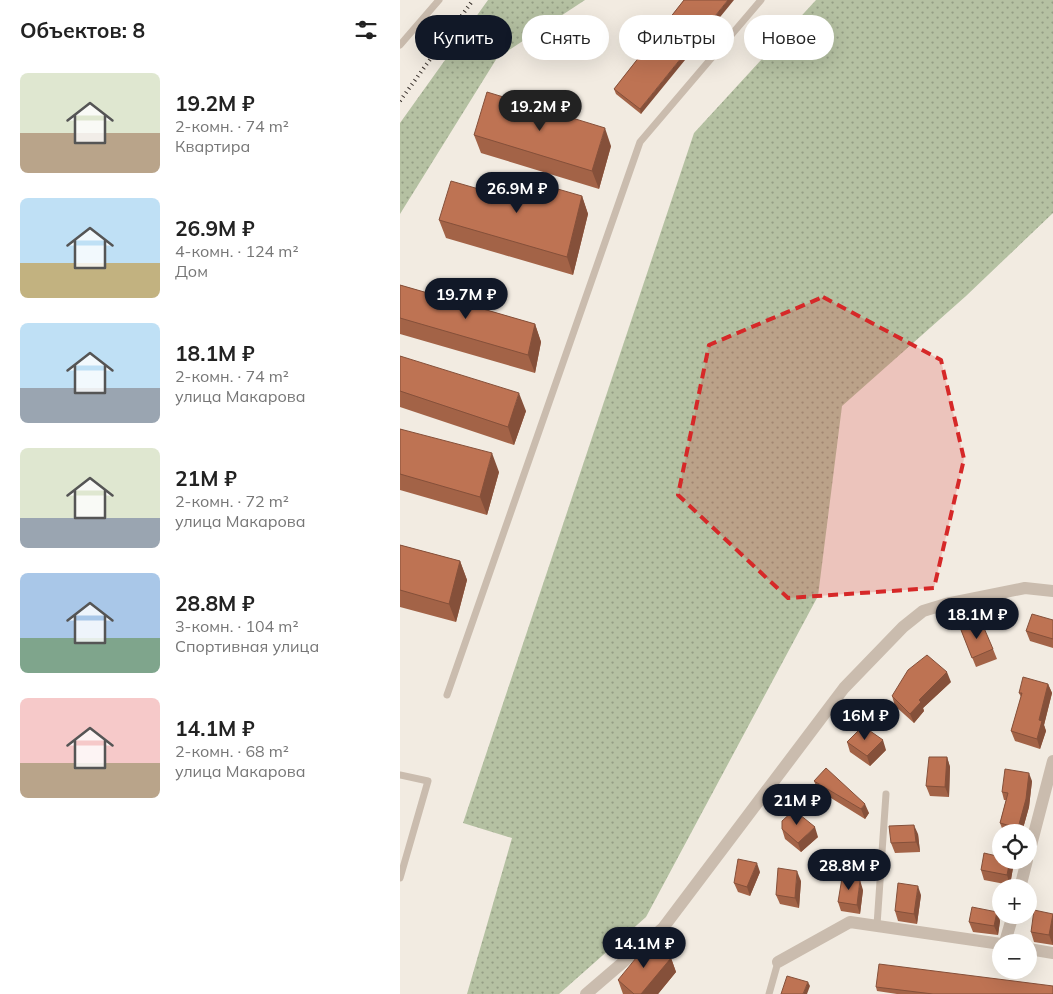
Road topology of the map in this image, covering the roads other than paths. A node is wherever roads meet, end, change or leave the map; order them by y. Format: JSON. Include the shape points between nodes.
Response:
{"nodes":[{"id":1,"x":438,"y":0,"type":"edge"},
{"id":2,"x":761,"y":0,"type":"edge"},
{"id":3,"x":400,"y":45,"type":"edge"},
{"id":4,"x":1053,"y":591,"type":"edge"},
{"id":5,"x":447,"y":695,"type":"dead end"},
{"id":6,"x":1053,"y":761,"type":"edge"},
{"id":7,"x":400,"y":775,"type":"edge"},
{"id":8,"x":886,"y":794,"type":"dead end"},
{"id":9,"x":1037,"y":824,"type":"edge"},
{"id":10,"x":400,"y":878,"type":"edge"},
{"id":11,"x":877,"y":925,"type":"junction"},
{"id":12,"x":992,"y":943,"type":"edge"},
{"id":13,"x":1037,"y":950,"type":"edge"},
{"id":14,"x":1053,"y":953,"type":"edge"},
{"id":15,"x":778,"y":962,"type":"joint"},
{"id":16,"x":586,"y":994,"type":"edge"},
{"id":17,"x":769,"y":994,"type":"edge"}],
"edges":[{"from":1,"to":3,"type":"lane"},
{"from":2,"to":5,"type":"lane","via":[[640,142]]},
{"from":4,"to":16,"type":"street","via":[[1024,588],[946,604],[923,611],[903,627],[844,688],[663,928]]},
{"from":6,"to":9,"type":"street"},
{"from":7,"to":10,"type":"lane","via":[[428,782]]},
{"from":8,"to":11,"type":"lane"},
{"from":11,"to":12,"type":"street"},
{"from":11,"to":15,"type":"street","via":[[850,922]]},
{"from":13,"to":14,"type":"street"},
{"from":15,"to":17,"type":"lane"}]}
